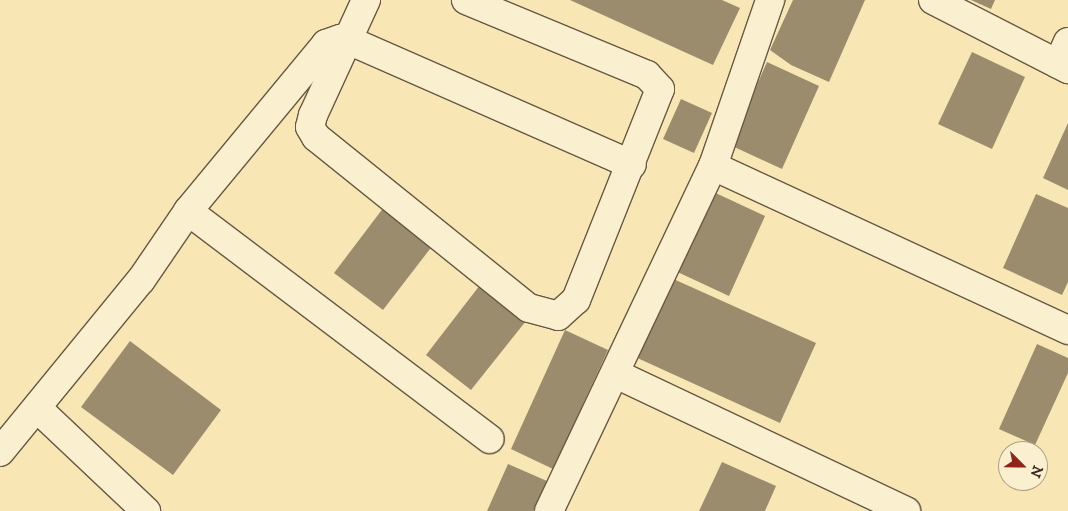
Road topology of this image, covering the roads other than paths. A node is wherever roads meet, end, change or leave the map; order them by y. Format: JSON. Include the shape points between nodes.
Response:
{"nodes":[{"id":1,"x":366,"y":0,"type":"edge"},
{"id":2,"x":466,"y":0,"type":"edge"},
{"id":3,"x":770,"y":0,"type":"edge"},
{"id":4,"x":933,"y":0,"type":"edge"},
{"id":5,"x":348,"y":41,"type":"junction"},
{"id":6,"x":1065,"y":58,"type":"edge"},
{"id":7,"x":632,"y":164,"type":"junction"},
{"id":8,"x":713,"y":166,"type":"junction"},
{"id":9,"x":188,"y":210,"type":"junction"},
{"id":10,"x":1068,"y":330,"type":"edge"},
{"id":11,"x":616,"y":374,"type":"junction"},
{"id":12,"x":38,"y":409,"type":"junction"},
{"id":13,"x":489,"y":439,"type":"dead end"},
{"id":14,"x":0,"y":452,"type":"edge"},
{"id":15,"x":146,"y":511,"type":"edge"},
{"id":16,"x":549,"y":511,"type":"edge"},
{"id":17,"x":906,"y":511,"type":"edge"}],
"edges":[{"from":1,"to":5,"type":"street"},
{"from":2,"to":7,"type":"street","via":[[656,81],[659,99]]},
{"from":3,"to":8,"type":"street"},
{"from":4,"to":6,"type":"street"},
{"from":5,"to":7,"type":"street"},
{"from":5,"to":7,"type":"street","via":[[313,115],[310,127],[316,137],[529,308],[547,316],[558,316],[576,300]]},
{"from":5,"to":9,"type":"street","via":[[326,44]]},
{"from":8,"to":10,"type":"street"},
{"from":8,"to":11,"type":"street"},
{"from":9,"to":12,"type":"street","via":[[141,280]]},
{"from":9,"to":13,"type":"street"},
{"from":11,"to":16,"type":"street"},
{"from":11,"to":17,"type":"street"},
{"from":12,"to":14,"type":"street"},
{"from":12,"to":15,"type":"street"}]}
